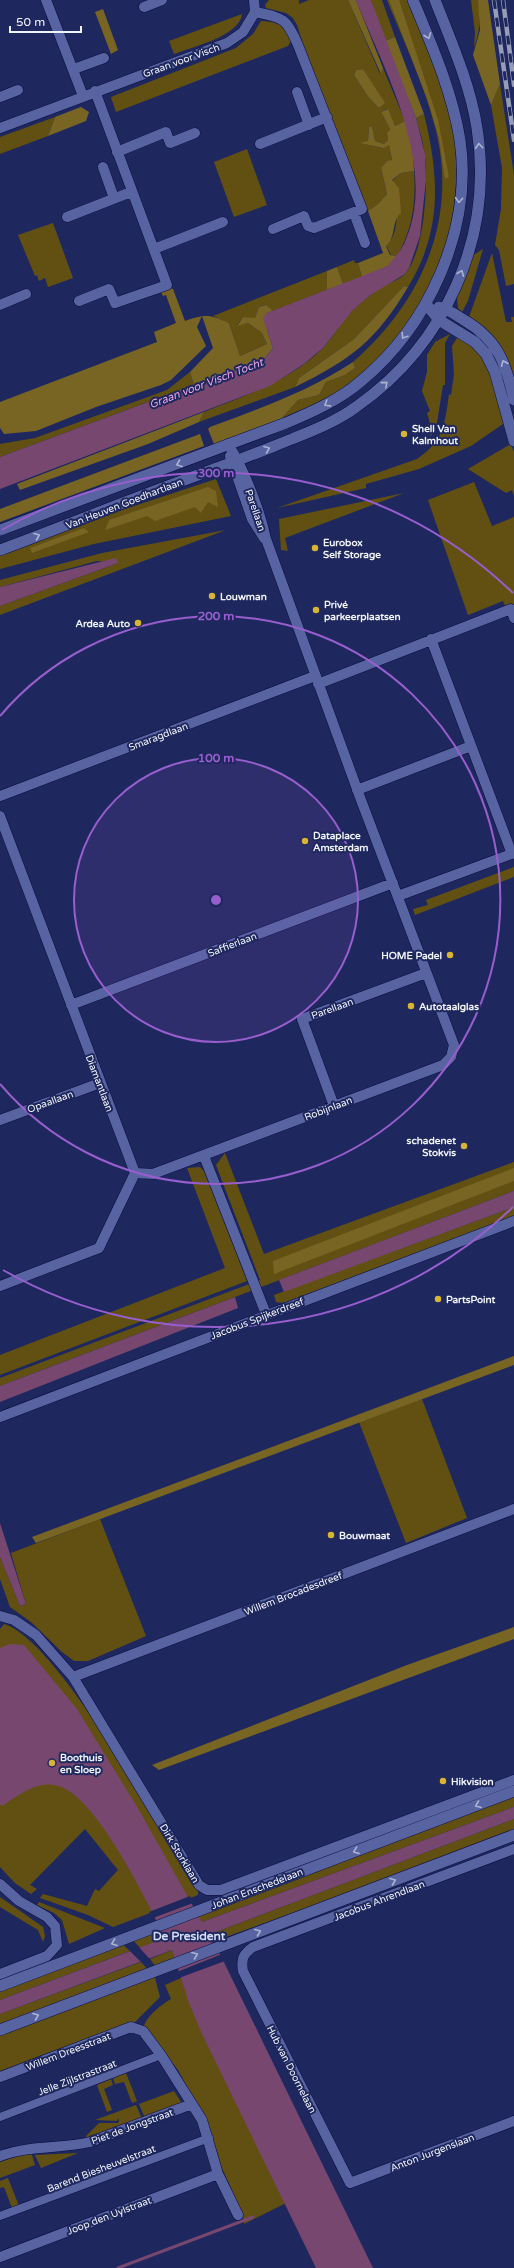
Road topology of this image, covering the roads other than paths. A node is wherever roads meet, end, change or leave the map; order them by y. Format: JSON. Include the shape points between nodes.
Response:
{"nodes":[{"id":1,"x":46,"y":0,"type":"edge"},
{"id":2,"x":162,"y":0,"type":"edge"},
{"id":3,"x":254,"y":0,"type":"edge"},
{"id":4,"x":413,"y":0,"type":"edge"},
{"id":5,"x":435,"y":0,"type":"edge"},
{"id":6,"x":144,"y":7,"type":"dead end"},
{"id":7,"x":254,"y":12,"type":"junction"},
{"id":8,"x":104,"y":58,"type":"dead end"},
{"id":9,"x":74,"y":69,"type":"junction"},
{"id":10,"x":18,"y":90,"type":"dead end"},
{"id":11,"x":95,"y":92,"type":"junction"},
{"id":12,"x":297,"y":92,"type":"dead end"},
{"id":13,"x":83,"y":96,"type":"junction"},
{"id":14,"x":0,"y":97,"type":"edge"},
{"id":15,"x":327,"y":117,"type":"junction"},
{"id":16,"x":309,"y":125,"type":"junction"},
{"id":17,"x":0,"y":128,"type":"edge"},
{"id":18,"x":195,"y":133,"type":"dead end"},
{"id":19,"x":260,"y":144,"type":"dead end"},
{"id":20,"x":117,"y":152,"type":"junction"},
{"id":21,"x":103,"y":167,"type":"dead end"},
{"id":22,"x":131,"y":192,"type":"junction"},
{"id":23,"x":114,"y":198,"type":"junction"},
{"id":24,"x":354,"y":213,"type":"junction"},
{"id":25,"x":67,"y":217,"type":"dead end"},
{"id":26,"x":223,"y":222,"type":"dead end"},
{"id":27,"x":273,"y":228,"type":"dead end"},
{"id":28,"x":365,"y":243,"type":"dead end"},
{"id":29,"x":154,"y":249,"type":"junction"},
{"id":30,"x":26,"y":294,"type":"dead end"},
{"id":31,"x":79,"y":301,"type":"dead end"},
{"id":32,"x":0,"y":304,"type":"edge"},
{"id":33,"x":426,"y":304,"type":"junction"},
{"id":34,"x":445,"y":308,"type":"junction"},
{"id":35,"x":438,"y":320,"type":"junction"},
{"id":36,"x":514,"y":400,"type":"edge"},
{"id":37,"x":514,"y":440,"type":"edge"},
{"id":38,"x":228,"y":444,"type":"junction"},
{"id":39,"x":235,"y":462,"type":"junction"},
{"id":40,"x":0,"y":530,"type":"edge"},
{"id":41,"x":0,"y":550,"type":"edge"},
{"id":42,"x":514,"y":618,"type":"edge"},
{"id":43,"x":431,"y":640,"type":"junction"},
{"id":44,"x":317,"y":680,"type":"junction"},
{"id":45,"x":471,"y":746,"type":"junction"},
{"id":46,"x":357,"y":790,"type":"junction"},
{"id":47,"x":0,"y":796,"type":"edge"},
{"id":48,"x":0,"y":816,"type":"edge"},
{"id":49,"x":513,"y":854,"type":"edge"},
{"id":50,"x":393,"y":883,"type":"junction"},
{"id":51,"x":398,"y":896,"type":"junction"},
{"id":52,"x":426,"y":973,"type":"junction"},
{"id":53,"x":71,"y":1005,"type":"junction"},
{"id":54,"x":451,"y":1057,"type":"joint"},
{"id":55,"x":100,"y":1083,"type":"junction"},
{"id":56,"x":334,"y":1106,"type":"junction"},
{"id":57,"x":0,"y":1120,"type":"edge"},
{"id":58,"x":204,"y":1156,"type":"junction"},
{"id":59,"x":135,"y":1173,"type":"junction"},
{"id":60,"x":514,"y":1221,"type":"edge"},
{"id":61,"x":0,"y":1286,"type":"edge"},
{"id":62,"x":266,"y":1314,"type":"junction"},
{"id":63,"x":0,"y":1417,"type":"edge"},
{"id":64,"x":514,"y":1509,"type":"edge"},
{"id":65,"x":0,"y":1616,"type":"edge"},
{"id":66,"x":73,"y":1677,"type":"junction"},
{"id":67,"x":514,"y":1780,"type":"edge"},
{"id":68,"x":514,"y":1791,"type":"edge"},
{"id":69,"x":514,"y":1835,"type":"edge"},
{"id":70,"x":514,"y":1849,"type":"edge"},
{"id":71,"x":0,"y":1884,"type":"edge"},
{"id":72,"x":244,"y":1953,"type":"joint"},
{"id":73,"x":0,"y":1974,"type":"edge"},
{"id":74,"x":0,"y":1986,"type":"edge"},
{"id":75,"x":0,"y":2030,"type":"edge"},
{"id":76,"x":162,"y":2055,"type":"junction"},
{"id":77,"x":0,"y":2077,"type":"edge"},
{"id":78,"x":192,"y":2104,"type":"junction"},
{"id":79,"x":0,"y":2117,"type":"edge"},
{"id":80,"x":514,"y":2121,"type":"edge"},
{"id":81,"x":209,"y":2138,"type":"junction"},
{"id":82,"x":0,"y":2156,"type":"edge"},
{"id":83,"x":218,"y":2174,"type":"junction"},
{"id":84,"x":350,"y":2183,"type":"joint"},
{"id":85,"x":238,"y":2215,"type":"dead end"},
{"id":86,"x":0,"y":2216,"type":"edge"},
{"id":87,"x":0,"y":2257,"type":"edge"}],
"edges":[{"from":1,"to":9,"type":"street"},
{"from":2,"to":6,"type":"street"},
{"from":3,"to":7,"type":"street","name":"Graan voor Visch"},
{"from":4,"to":33,"type":"main road","name":"Van Heuven Goedhartlaan","one_way":true,"via":[[453,106],[460,142],[458,215],[449,252]]},
{"from":34,"to":5,"type":"main road","name":"Van Heuven Goedhartlaan","one_way":true,"via":[[462,272],[474,235],[480,204],[481,167],[471,97]]},
{"from":7,"to":11,"type":"street","name":"Graan voor Visch","via":[[243,32],[227,43]]},
{"from":7,"to":15,"type":"street","via":[[280,18],[289,25]]},
{"from":8,"to":9,"type":"street"},
{"from":9,"to":13,"type":"street"},
{"from":10,"to":14,"type":"street"},
{"from":11,"to":13,"type":"street","name":"Graan voor Visch"},
{"from":11,"to":20,"type":"street"},
{"from":12,"to":16,"type":"street"},
{"from":13,"to":17,"type":"street","name":"Graan voor Visch"},
{"from":15,"to":16,"type":"street"},
{"from":15,"to":24,"type":"street","via":[[362,209]]},
{"from":16,"to":19,"type":"street"},
{"from":18,"to":20,"type":"street","via":[[170,143],[166,132]]},
{"from":20,"to":22,"type":"street"},
{"from":21,"to":23,"type":"street"},
{"from":22,"to":23,"type":"street"},
{"from":22,"to":29,"type":"street"},
{"from":23,"to":25,"type":"street"},
{"from":24,"to":27,"type":"street","via":[[314,228],[308,226],[304,216]]},
{"from":24,"to":28,"type":"street"},
{"from":26,"to":29,"type":"street"},
{"from":29,"to":31,"type":"street","via":[[167,285],[115,303],[109,290]]},
{"from":30,"to":32,"type":"street"},
{"from":33,"to":34,"type":"main road"},
{"from":33,"to":35,"type":"main road"},
{"from":33,"to":38,"type":"main road","name":"Van Heuven Goedhartlaan","one_way":true,"via":[[394,350],[360,383],[323,407]]},
{"from":34,"to":35,"type":"main road","name":"Van Heuven Goedhartlaan"},
{"from":36,"to":34,"type":"main road","one_way":true,"via":[[508,372],[499,352],[474,326]]},
{"from":35,"to":37,"type":"main road","via":[[475,342],[486,354],[495,372]]},
{"from":39,"to":35,"type":"main road","name":"Van Heuven Goedhartlaan","one_way":true,"via":[[317,428],[354,409],[409,361]]},
{"from":38,"to":39,"type":"street","name":"Parellaan"},
{"from":38,"to":40,"type":"main road","name":"Van Heuven Goedhartlaan","one_way":true},
{"from":41,"to":39,"type":"main road","name":"Van Heuven Goedhartlaan","one_way":true},
{"from":39,"to":44,"type":"street","name":"Parellaan","via":[[256,527],[266,539]]},
{"from":42,"to":43,"type":"street","via":[[511,610]]},
{"from":43,"to":44,"type":"street"},
{"from":43,"to":45,"type":"street"},
{"from":44,"to":46,"type":"street","name":"Parellaan"},
{"from":44,"to":47,"type":"street","name":"Smaragdlaan"},
{"from":45,"to":46,"type":"street"},
{"from":45,"to":49,"type":"street"},
{"from":46,"to":50,"type":"street","name":"Parellaan"},
{"from":48,"to":53,"type":"street","name":"Diamantlaan"},
{"from":49,"to":51,"type":"street"},
{"from":50,"to":51,"type":"street","name":"Parellaan"},
{"from":50,"to":53,"type":"street","name":"Saffierlaan"},
{"from":51,"to":52,"type":"street","name":"Parellaan"},
{"from":52,"to":54,"type":"street","name":"Parellaan","via":[[454,1040]]},
{"from":52,"to":56,"type":"street","name":"Parellaan","via":[[302,1019]]},
{"from":53,"to":55,"type":"street","name":"Diamantlaan"},
{"from":54,"to":56,"type":"street","name":"Robijnlaan","via":[[443,1064]]},
{"from":55,"to":57,"type":"street","name":"Opaallaan"},
{"from":55,"to":59,"type":"street","name":"Diamantlaan"},
{"from":56,"to":58,"type":"street","name":"Robijnlaan"},
{"from":58,"to":59,"type":"street","name":"Robijnlaan","via":[[153,1174]]},
{"from":58,"to":62,"type":"street"},
{"from":59,"to":61,"type":"street","via":[[99,1248]]},
{"from":60,"to":62,"type":"street","name":"Jacobus Spijkerdreef"},
{"from":62,"to":63,"type":"street","name":"Jacobus Spijkerdreef"},
{"from":64,"to":66,"type":"street","name":"Willem Brocadesdreef"},
{"from":65,"to":66,"type":"street","name":"Dirk Storklaan","via":[[14,1620],[36,1635]]},
{"from":66,"to":67,"type":"street","name":"Dirk Storklaan","via":[[199,1885],[207,1890],[221,1890]]},
{"from":68,"to":74,"type":"main road","name":"Johan Enschedelaan","one_way":true},
{"from":75,"to":69,"type":"main road","one_way":true},
{"from":70,"to":72,"type":"street","name":"Jacobus Ahrendlaan","via":[[253,1947]]},
{"from":71,"to":73,"type":"street","via":[[19,1901],[47,1917],[55,1926],[57,1945],[47,1956]]},
{"from":72,"to":84,"type":"street","name":"Hub van Doornelaan","via":[[241,1961],[242,1971]]},
{"from":76,"to":77,"type":"street","name":"Willem Dreesstraat","via":[[142,2031],[131,2027]]},
{"from":76,"to":78,"type":"street"},
{"from":76,"to":79,"type":"street","name":"Jelle Zijlstrastraat"},
{"from":78,"to":81,"type":"street"},
{"from":78,"to":82,"type":"street","name":"Piet de Jongstraat","via":[[90,2142],[34,2147]]},
{"from":80,"to":84,"type":"street","name":"Anton Jurgenslaan"},
{"from":81,"to":83,"type":"street"},
{"from":81,"to":86,"type":"street","name":"Barend Biesheuvelstraat"},
{"from":83,"to":85,"type":"street"},
{"from":83,"to":87,"type":"street","name":"Joop den Uylstraat"}]}
